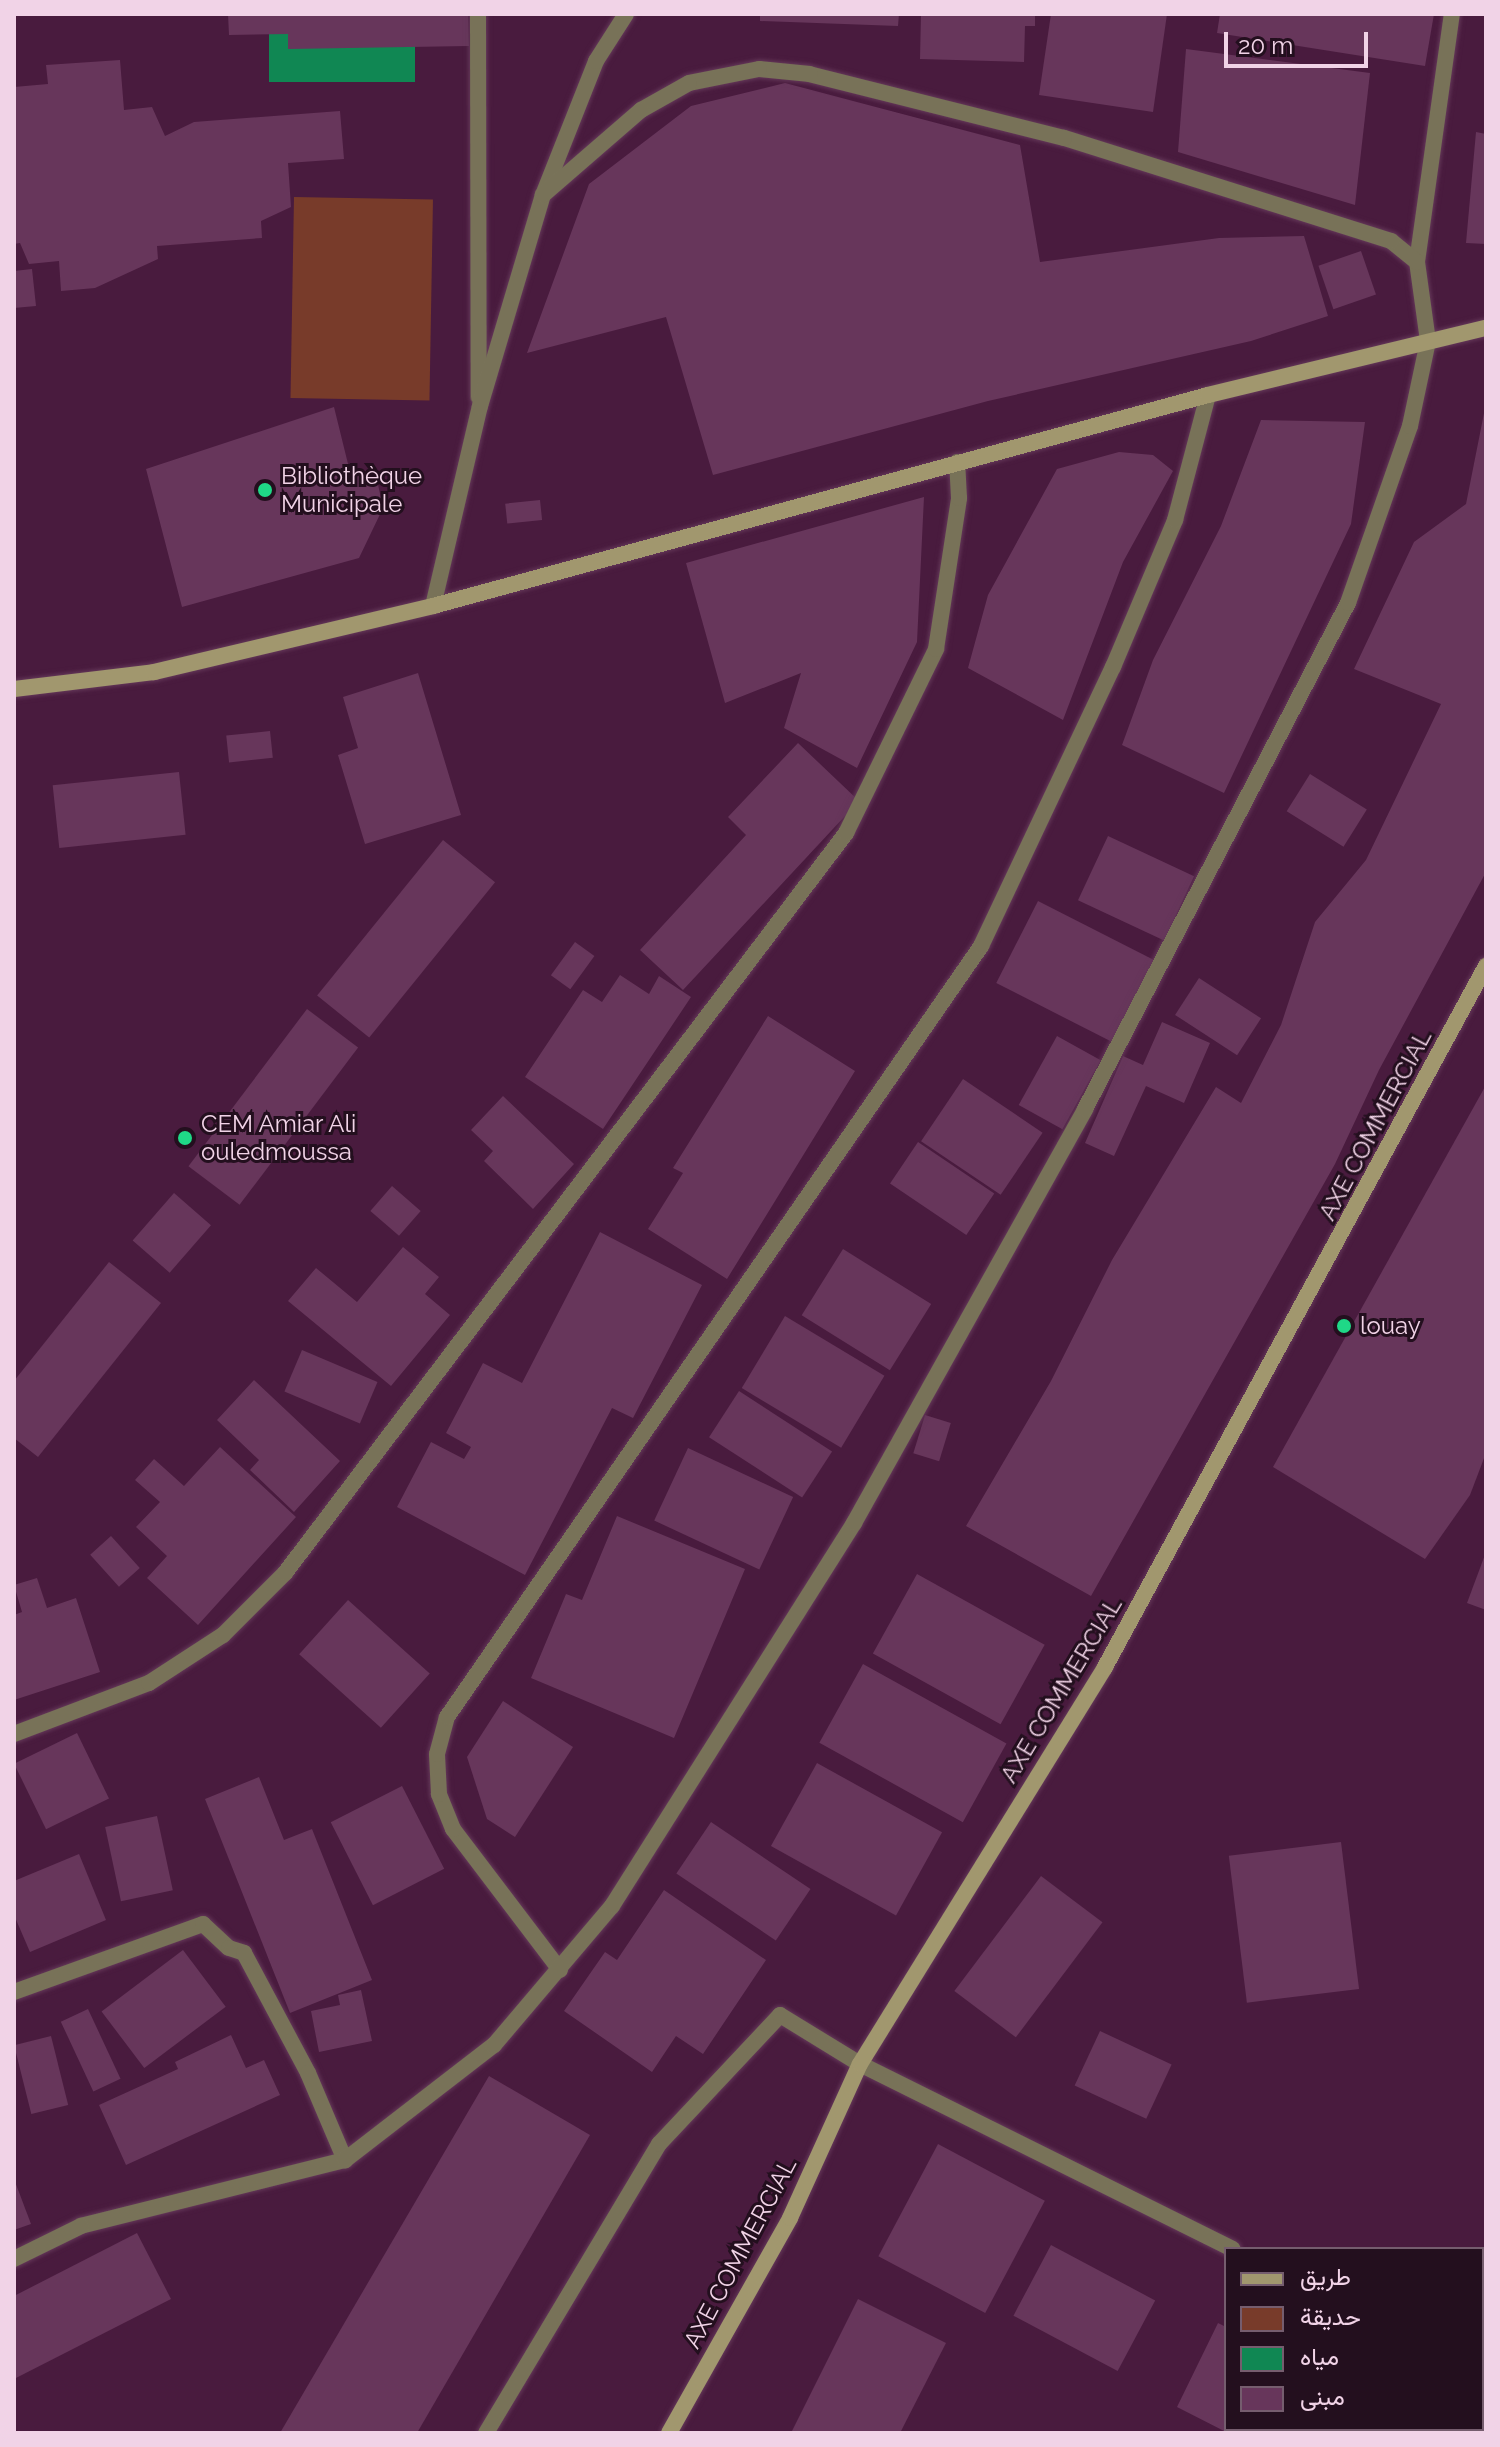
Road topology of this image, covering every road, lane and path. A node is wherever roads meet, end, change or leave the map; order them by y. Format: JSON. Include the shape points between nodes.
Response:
{"nodes":[{"id":1,"x":478,"y":14,"type":"edge"},
{"id":2,"x":626,"y":14,"type":"edge"},
{"id":3,"x":1452,"y":14,"type":"edge"},
{"id":4,"x":543,"y":195,"type":"junction"},
{"id":5,"x":1417,"y":262,"type":"junction"},
{"id":6,"x":1486,"y":328,"type":"edge"},
{"id":7,"x":1428,"y":341,"type":"junction"},
{"id":8,"x":1208,"y":395,"type":"junction"},
{"id":9,"x":480,"y":406,"type":"junction"},
{"id":10,"x":957,"y":462,"type":"junction"},
{"id":11,"x":433,"y":606,"type":"junction"},
{"id":12,"x":14,"y":689,"type":"edge"},
{"id":13,"x":1486,"y":966,"type":"edge"},
{"id":14,"x":14,"y":1734,"type":"edge"},
{"id":15,"x":560,"y":1970,"type":"junction"},
{"id":16,"x":14,"y":1992,"type":"edge"},
{"id":17,"x":860,"y":2064,"type":"junction"},
{"id":18,"x":345,"y":2160,"type":"junction"},
{"id":19,"x":1229,"y":2247,"type":"edge"},
{"id":20,"x":14,"y":2259,"type":"edge"},
{"id":21,"x":486,"y":2433,"type":"edge"},
{"id":22,"x":669,"y":2433,"type":"edge"}],
"edges":[{"from":1,"to":9,"type":"street","via":[[475,357]]},
{"from":2,"to":4,"type":"street","via":[[596,61]]},
{"from":3,"to":5,"type":"street"},
{"from":4,"to":5,"type":"street","via":[[641,110],[689,83],[759,69],[810,74],[1064,138],[1391,241]]},
{"from":4,"to":9,"type":"street"},
{"from":5,"to":7,"type":"street"},
{"from":6,"to":7,"type":"street"},
{"from":7,"to":8,"type":"street"},
{"from":7,"to":15,"type":"street","via":[[1410,426],[1348,603],[1085,1109],[854,1523],[612,1906]]},
{"from":8,"to":10,"type":"street"},
{"from":8,"to":15,"type":"street","via":[[1175,520],[1113,667],[981,946],[447,1717],[437,1754],[439,1794],[453,1829]]},
{"from":9,"to":11,"type":"street"},
{"from":10,"to":11,"type":"street"},
{"from":10,"to":14,"type":"street","via":[[959,498],[936,649],[846,833],[285,1573],[223,1635],[149,1683]]},
{"from":11,"to":12,"type":"street","via":[[154,672]]},
{"from":13,"to":17,"type":"street","name":"AXE COMMERCIAL","via":[[1400,1133],[1105,1667]]},
{"from":15,"to":18,"type":"street","via":[[494,2045]]},
{"from":16,"to":18,"type":"street","via":[[203,1924],[229,1948],[244,1953],[308,2073]]},
{"from":17,"to":19,"type":"street"},
{"from":17,"to":21,"type":"street","via":[[780,2015],[659,2144]]},
{"from":17,"to":22,"type":"street","name":"AXE COMMERCIAL","via":[[790,2218]]},
{"from":18,"to":20,"type":"street","via":[[81,2226]]}]}
